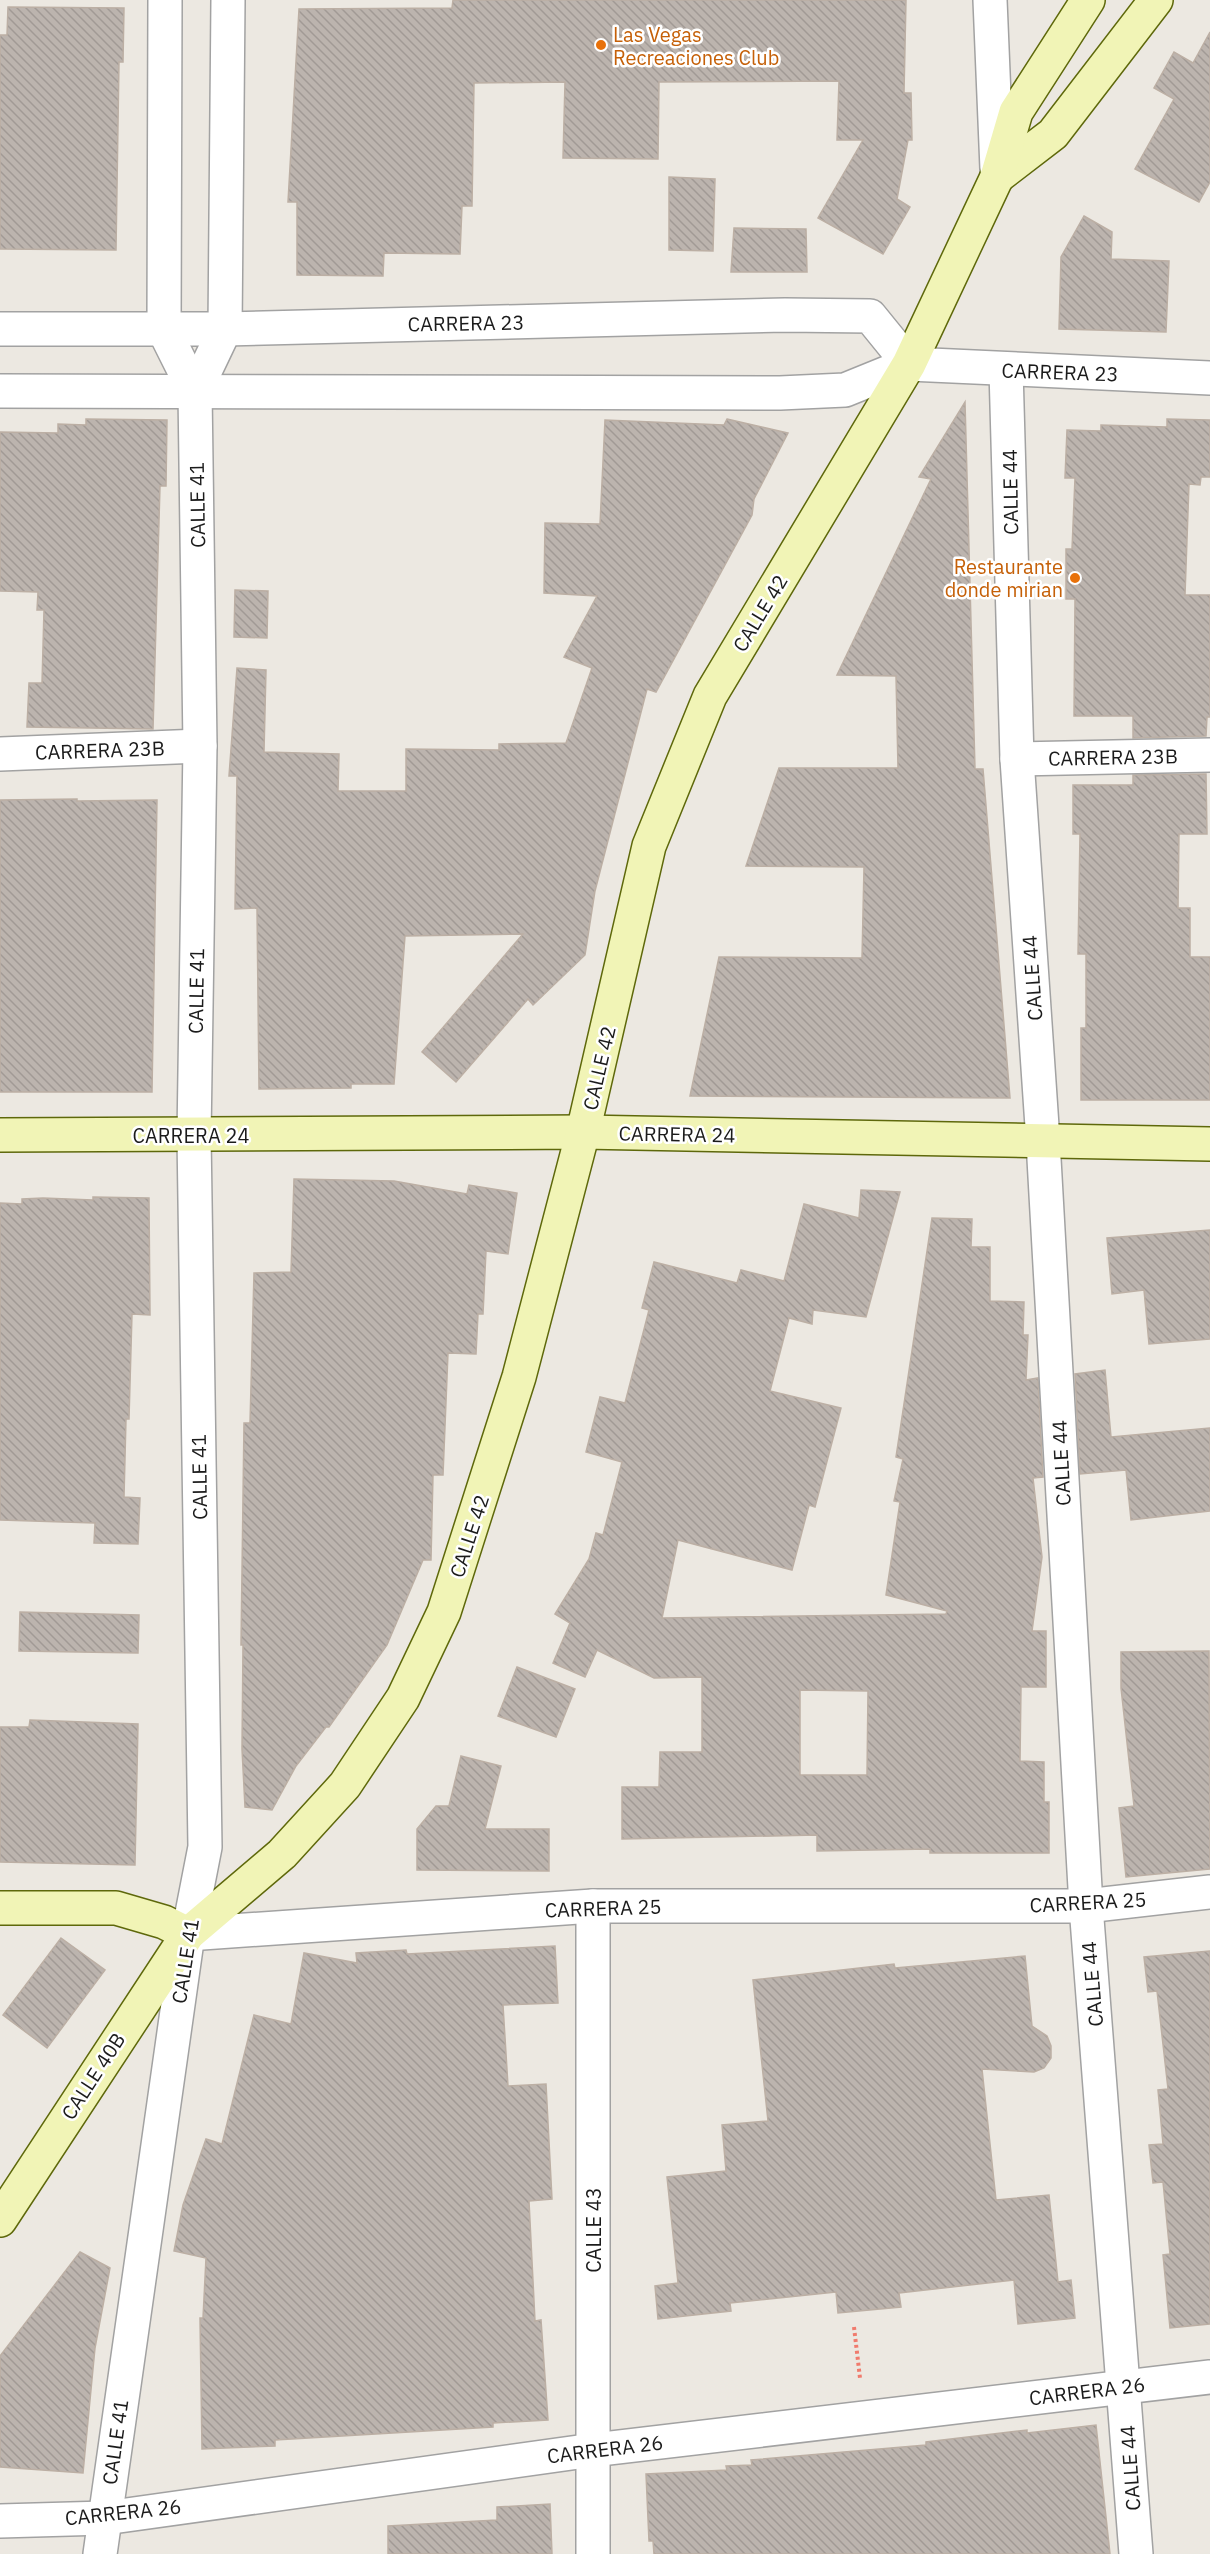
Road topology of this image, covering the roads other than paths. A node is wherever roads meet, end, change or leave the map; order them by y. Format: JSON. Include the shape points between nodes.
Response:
{"nodes":[{"id":1,"x":165,"y":0,"type":"edge"},
{"id":2,"x":228,"y":0,"type":"edge"},
{"id":3,"x":990,"y":0,"type":"edge"},
{"id":4,"x":1088,"y":0,"type":"edge"},
{"id":5,"x":1156,"y":0,"type":"edge"},
{"id":6,"x":997,"y":177,"type":"junction"},
{"id":7,"x":0,"y":328,"type":"edge"},
{"id":8,"x":225,"y":329,"type":"junction"},
{"id":9,"x":164,"y":330,"type":"junction"},
{"id":10,"x":909,"y":364,"type":"junction"},
{"id":11,"x":1006,"y":370,"type":"junction"},
{"id":12,"x":1210,"y":378,"type":"edge"},
{"id":13,"x":0,"y":392,"type":"edge"},
{"id":14,"x":195,"y":392,"type":"junction"},
{"id":15,"x":200,"y":746,"type":"junction"},
{"id":16,"x":0,"y":754,"type":"edge"},
{"id":17,"x":1210,"y":755,"type":"edge"},
{"id":18,"x":1017,"y":759,"type":"junction"},
{"id":19,"x":583,"y":1132,"type":"junction"},
{"id":20,"x":0,"y":1135,"type":"edge"},
{"id":21,"x":194,"y":1136,"type":"junction"},
{"id":22,"x":1043,"y":1141,"type":"junction"},
{"id":23,"x":1210,"y":1144,"type":"edge"},
{"id":24,"x":1210,"y":1892,"type":"edge"},
{"id":25,"x":593,"y":1906,"type":"junction"},
{"id":26,"x":1086,"y":1906,"type":"junction"},
{"id":27,"x":0,"y":1908,"type":"edge"},
{"id":28,"x":188,"y":1934,"type":"junction"},
{"id":29,"x":0,"y":2220,"type":"edge"},
{"id":30,"x":1210,"y":2377,"type":"edge"},
{"id":31,"x":1124,"y":2387,"type":"junction"},
{"id":32,"x":593,"y":2450,"type":"junction"},
{"id":33,"x":105,"y":2518,"type":"junction"},
{"id":34,"x":0,"y":2521,"type":"edge"},
{"id":35,"x":100,"y":2554,"type":"edge"},
{"id":36,"x":593,"y":2554,"type":"edge"},
{"id":37,"x":1136,"y":2554,"type":"edge"}],
"edges":[{"from":1,"to":9,"type":"street","name":"CALLE 41"},
{"from":2,"to":8,"type":"street","name":"CALLE 41"},
{"from":3,"to":6,"type":"street"},
{"from":4,"to":6,"type":"main road","name":"CALLE 42","via":[[1016,112]]},
{"from":5,"to":6,"type":"main road","via":[[1053,134]]},
{"from":6,"to":10,"type":"main road","name":"CALLE 42"},
{"from":7,"to":9,"type":"street","name":"CARRERA 23"},
{"from":8,"to":9,"type":"street","name":"CARRERA 23"},
{"from":8,"to":10,"type":"street","name":"CARRERA 23","via":[[870,316]]},
{"from":8,"to":14,"type":"street","name":"CALLE 41"},
{"from":9,"to":14,"type":"street","name":"CALLE 41"},
{"from":10,"to":11,"type":"street","name":"CARRERA 23"},
{"from":10,"to":14,"type":"street","name":"CARRERA 23","via":[[845,390]]},
{"from":10,"to":19,"type":"main road","name":"CALLE 42","via":[[710,696],[649,846]]},
{"from":11,"to":12,"type":"street","name":"CARRERA 23"},
{"from":11,"to":18,"type":"street","name":"CALLE 44"},
{"from":13,"to":14,"type":"street","name":"CARRERA 23"},
{"from":14,"to":15,"type":"street","name":"CALLE 41"},
{"from":15,"to":16,"type":"street","name":"CARRERA 23B"},
{"from":15,"to":21,"type":"street","name":"CALLE 41"},
{"from":17,"to":18,"type":"street","name":"CARRERA 23B"},
{"from":18,"to":22,"type":"street","name":"CALLE 44"},
{"from":19,"to":21,"type":"main road","name":"CARRERA 24"},
{"from":19,"to":22,"type":"main road","name":"CARRERA 24"},
{"from":19,"to":28,"type":"main road","name":"CALLE 42","via":[[519,1377],[444,1612],[403,1698],[329,1803],[282,1854]]},
{"from":20,"to":21,"type":"main road","name":"CARRERA 24"},
{"from":21,"to":28,"type":"street","name":"CALLE 41","via":[[206,1847]]},
{"from":22,"to":23,"type":"main road","name":"CARRERA 24"},
{"from":22,"to":26,"type":"street","name":"CALLE 44"},
{"from":24,"to":26,"type":"street","name":"CARRERA 25"},
{"from":25,"to":26,"type":"street","name":"CARRERA 25"},
{"from":25,"to":28,"type":"street","name":"CARRERA 25"},
{"from":25,"to":32,"type":"street","name":"CALLE 43"},
{"from":26,"to":31,"type":"street","name":"CALLE 44"},
{"from":27,"to":28,"type":"main road","name":"CARRERA 25","via":[[116,1908],[164,1922]]},
{"from":28,"to":29,"type":"main road","name":"CALLE 40B"},
{"from":28,"to":33,"type":"street","name":"CALLE 41"},
{"from":30,"to":31,"type":"street","name":"CARRERA 26"},
{"from":31,"to":32,"type":"street","name":"CARRERA 26"},
{"from":31,"to":37,"type":"street","name":"CALLE 44"},
{"from":32,"to":33,"type":"street","name":"CARRERA 26"},
{"from":32,"to":36,"type":"street","name":"CALLE 43"},
{"from":33,"to":34,"type":"street","name":"CARRERA 26"},
{"from":33,"to":35,"type":"street","name":"CALLE 41"}]}
